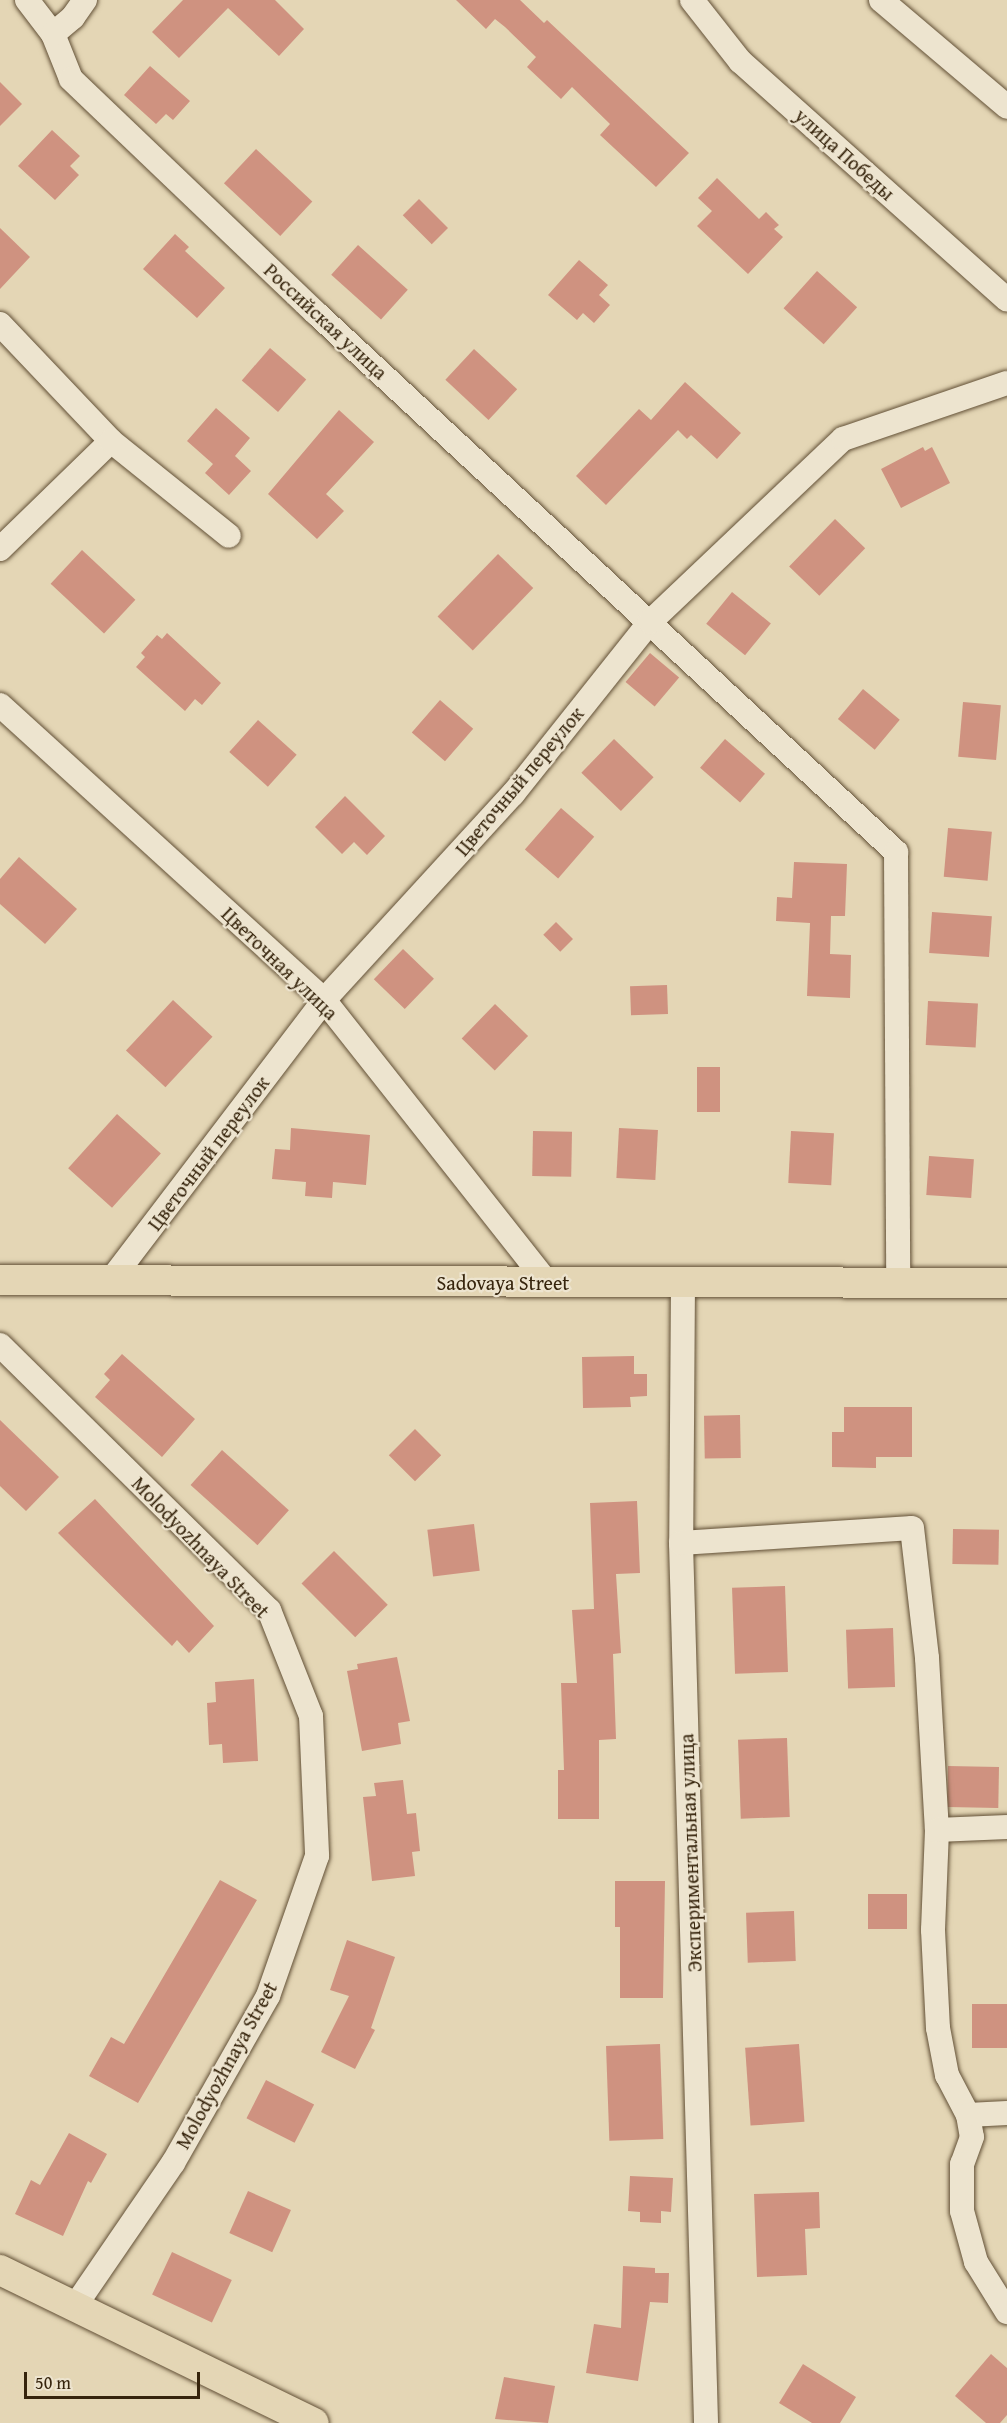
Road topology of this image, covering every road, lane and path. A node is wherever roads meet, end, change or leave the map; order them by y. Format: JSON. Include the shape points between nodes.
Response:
{"nodes":[{"id":1,"x":27,"y":0,"type":"edge"},
{"id":2,"x":86,"y":0,"type":"edge"},
{"id":3,"x":692,"y":0,"type":"edge"},
{"id":4,"x":881,"y":0,"type":"edge"},
{"id":5,"x":53,"y":33,"type":"junction"},
{"id":6,"x":1007,"y":107,"type":"edge"},
{"id":7,"x":1007,"y":300,"type":"edge"},
{"id":8,"x":0,"y":324,"type":"edge"},
{"id":9,"x":1007,"y":383,"type":"edge"},
{"id":10,"x":111,"y":441,"type":"junction"},
{"id":11,"x":229,"y":536,"type":"dead end"},
{"id":12,"x":0,"y":549,"type":"edge"},
{"id":13,"x":650,"y":622,"type":"junction"},
{"id":14,"x":0,"y":705,"type":"edge"},
{"id":15,"x":324,"y":1000,"type":"junction"},
{"id":16,"x":0,"y":1280,"type":"edge"},
{"id":17,"x":111,"y":1280,"type":"junction"},
{"id":18,"x":547,"y":1282,"type":"junction"},
{"id":19,"x":683,"y":1282,"type":"junction"},
{"id":20,"x":898,"y":1283,"type":"junction"},
{"id":21,"x":1007,"y":1283,"type":"edge"},
{"id":22,"x":0,"y":1346,"type":"edge"},
{"id":23,"x":681,"y":1543,"type":"junction"},
{"id":24,"x":1007,"y":1827,"type":"edge"},
{"id":25,"x":937,"y":1830,"type":"junction"},
{"id":26,"x":1007,"y":2114,"type":"edge"},
{"id":27,"x":968,"y":2115,"type":"junction"},
{"id":28,"x":0,"y":2270,"type":"edge"},
{"id":29,"x":75,"y":2306,"type":"junction"},
{"id":30,"x":1007,"y":2312,"type":"edge"},
{"id":31,"x":314,"y":2423,"type":"edge"},
{"id":32,"x":706,"y":2423,"type":"edge"}],
"edges":[{"from":1,"to":5,"type":"street","name":"Российская улица"},
{"from":2,"to":5,"type":"street"},
{"from":3,"to":7,"type":"street","name":"улица Победы","via":[[741,61]]},
{"from":4,"to":6,"type":"street"},
{"from":5,"to":13,"type":"street","name":"Российская улица","via":[[71,79]]},
{"from":8,"to":10,"type":"street"},
{"from":9,"to":13,"type":"street","name":"Цветочный переулок","via":[[843,439]]},
{"from":10,"to":11,"type":"street"},
{"from":10,"to":12,"type":"street"},
{"from":13,"to":15,"type":"street","name":"Цветочный переулок","via":[[513,794]]},
{"from":13,"to":20,"type":"street","name":"Российская улица","via":[[896,852]]},
{"from":14,"to":15,"type":"street","name":"Цветочная улица"},
{"from":15,"to":17,"type":"street","name":"Цветочный переулок"},
{"from":15,"to":18,"type":"street","name":"Цветочная улица"},
{"from":16,"to":17,"type":"main road","name":"Sadovaya Street"},
{"from":17,"to":18,"type":"main road","name":"Sadovaya Street"},
{"from":18,"to":19,"type":"main road","name":"Sadovaya Street"},
{"from":19,"to":20,"type":"main road","name":"Sadovaya Street"},
{"from":19,"to":23,"type":"street","name":"Экспериментальная улица"},
{"from":20,"to":21,"type":"main road","name":"Sadovaya Street"},
{"from":22,"to":29,"type":"street","name":"Molodyozhnaya Street","via":[[269,1610],[312,1716],[317,1856],[268,1996],[172,2163]]},
{"from":23,"to":25,"type":"street","via":[[912,1528],[927,1658]]},
{"from":23,"to":32,"type":"street","name":"Экспериментальная улица"},
{"from":24,"to":25,"type":"street"},
{"from":25,"to":27,"type":"street","via":[[933,1930],[938,2028],[947,2075]]},
{"from":26,"to":27,"type":"street"},
{"from":27,"to":30,"type":"street","via":[[972,2137],[962,2164],[962,2211],[975,2262]]},
{"from":28,"to":29,"type":"main road"},
{"from":29,"to":31,"type":"main road"}]}
